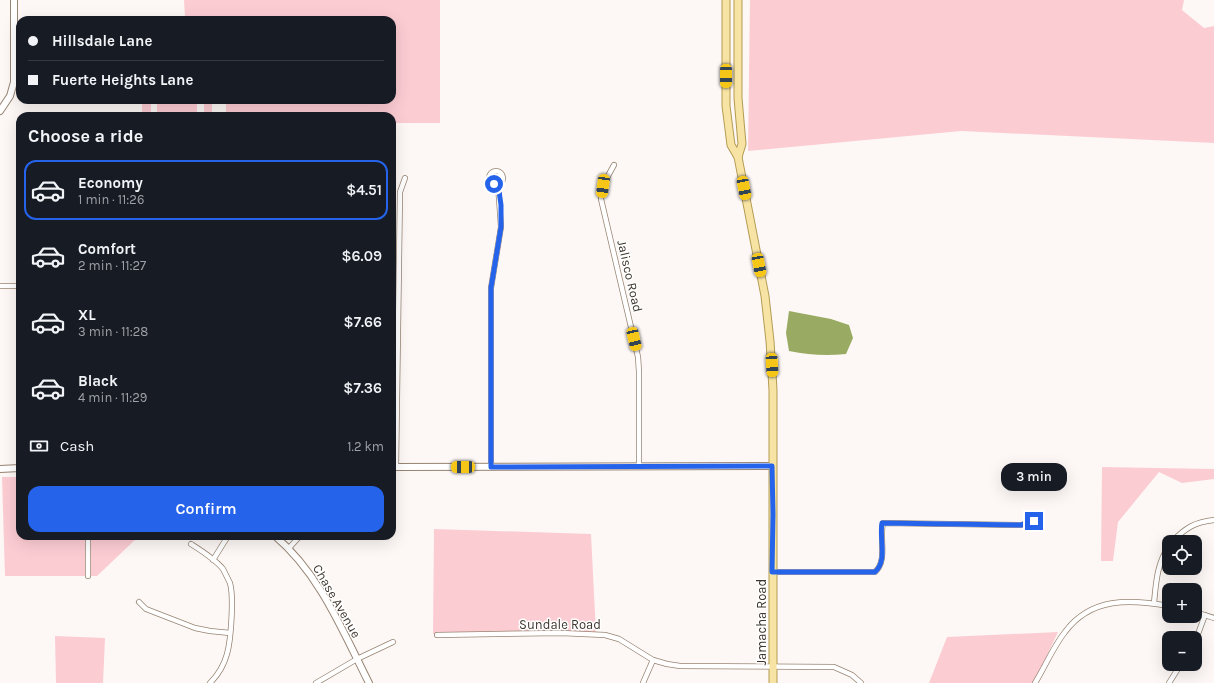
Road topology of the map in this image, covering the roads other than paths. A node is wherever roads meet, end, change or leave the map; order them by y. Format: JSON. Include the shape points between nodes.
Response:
{"nodes":[{"id":1,"x":14,"y":0,"type":"edge"},
{"id":2,"x":726,"y":0,"type":"edge"},
{"id":3,"x":738,"y":0,"type":"edge"},
{"id":4,"x":16,"y":38,"type":"edge"},
{"id":5,"x":16,"y":65,"type":"edge"},
{"id":6,"x":0,"y":111,"type":"edge"},
{"id":7,"x":738,"y":157,"type":"junction"},
{"id":8,"x":614,"y":165,"type":"dead end"},
{"id":9,"x":405,"y":178,"type":"dead end"},
{"id":10,"x":498,"y":184,"type":"dead end"},
{"id":11,"x":0,"y":286,"type":"edge"},
{"id":12,"x":16,"y":286,"type":"edge"},
{"id":13,"x":396,"y":375,"type":"edge"},
{"id":14,"x":639,"y":466,"type":"junction"},
{"id":15,"x":772,"y":466,"type":"junction"},
{"id":16,"x":396,"y":467,"type":"edge"},
{"id":17,"x":491,"y":467,"type":"junction"},
{"id":18,"x":16,"y":468,"type":"edge"},
{"id":19,"x":0,"y":469,"type":"edge"},
{"id":20,"x":1214,"y":520,"type":"edge"},
{"id":21,"x":1034,"y":521,"type":"dead end"},
{"id":22,"x":1179,"y":535,"type":"edge"},
{"id":23,"x":88,"y":540,"type":"edge"},
{"id":24,"x":226,"y":540,"type":"edge"},
{"id":25,"x":280,"y":540,"type":"edge"},
{"id":26,"x":296,"y":540,"type":"edge"},
{"id":27,"x":191,"y":544,"type":"dead end"},
{"id":28,"x":289,"y":548,"type":"junction"},
{"id":29,"x":1162,"y":558,"type":"edge"},
{"id":30,"x":214,"y":560,"type":"junction"},
{"id":31,"x":772,"y":572,"type":"junction"},
{"id":32,"x":88,"y":576,"type":"dead end"},
{"id":33,"x":139,"y":602,"type":"dead end"},
{"id":34,"x":1154,"y":603,"type":"junction"},
{"id":35,"x":1162,"y":605,"type":"edge"},
{"id":36,"x":1202,"y":614,"type":"edge"},
{"id":37,"x":1205,"y":615,"type":"junction"},
{"id":38,"x":1214,"y":618,"type":"edge"},
{"id":39,"x":1199,"y":631,"type":"edge"},
{"id":40,"x":230,"y":632,"type":"junction"},
{"id":41,"x":437,"y":634,"type":"dead end"},
{"id":42,"x":393,"y":642,"type":"dead end"},
{"id":43,"x":357,"y":660,"type":"junction"},
{"id":44,"x":653,"y":660,"type":"junction"},
{"id":45,"x":773,"y":666,"type":"junction"},
{"id":46,"x":1177,"y":671,"type":"edge"},
{"id":47,"x":210,"y":683,"type":"edge"},
{"id":48,"x":316,"y":683,"type":"edge"},
{"id":49,"x":369,"y":683,"type":"edge"},
{"id":50,"x":643,"y":683,"type":"edge"},
{"id":51,"x":773,"y":683,"type":"edge"},
{"id":52,"x":861,"y":683,"type":"edge"},
{"id":53,"x":1035,"y":683,"type":"edge"},
{"id":54,"x":1169,"y":683,"type":"edge"}],
"edges":[{"from":1,"to":4,"type":"street"},
{"from":2,"to":7,"type":"main road","name":"Jamacha Road","via":[[726,106],[731,145]]},
{"from":3,"to":7,"type":"main road","name":"Jamacha Road","via":[[738,98],[742,144]]},
{"from":5,"to":6,"type":"street","via":[[10,96]]},
{"from":7,"to":15,"type":"main road","name":"Jamacha Road","via":[[765,296],[770,341],[773,390]]},
{"from":8,"to":14,"type":"street","name":"Jalisco Road","via":[[603,186],[601,200],[638,357]]},
{"from":9,"to":13,"type":"street","via":[[400,192]]},
{"from":10,"to":17,"type":"street","via":[[501,227],[491,288]]},
{"from":11,"to":12,"type":"street"},
{"from":14,"to":15,"type":"street"},
{"from":14,"to":17,"type":"street"},
{"from":15,"to":31,"type":"main road","name":"Jamacha Road"},
{"from":16,"to":17,"type":"street"},
{"from":18,"to":19,"type":"street"},
{"from":20,"to":22,"type":"street","via":[[1192,525]]},
{"from":21,"to":31,"type":"street","via":[[1021,525],[882,523],[881,564],[875,572]]},
{"from":23,"to":32,"type":"street"},
{"from":24,"to":30,"type":"street"},
{"from":25,"to":28,"type":"street","name":"Chase Avenue"},
{"from":26,"to":28,"type":"street"},
{"from":27,"to":30,"type":"street"},
{"from":28,"to":43,"type":"street","name":"Chase Avenue","via":[[306,568],[327,602]]},
{"from":29,"to":34,"type":"street"},
{"from":30,"to":40,"type":"street","via":[[230,584]]},
{"from":31,"to":45,"type":"main road","name":"Jamacha Road"},
{"from":33,"to":40,"type":"street","via":[[146,609],[195,628]]},
{"from":34,"to":35,"type":"street"},
{"from":34,"to":53,"type":"street","via":[[1124,601],[1107,604],[1081,615],[1064,632]]},
{"from":36,"to":37,"type":"street"},
{"from":37,"to":38,"type":"street"},
{"from":37,"to":39,"type":"street"},
{"from":40,"to":47,"type":"street","via":[[224,661]]},
{"from":41,"to":44,"type":"street","name":"Sundale Road","via":[[605,634]]},
{"from":42,"to":43,"type":"street"},
{"from":43,"to":48,"type":"street"},
{"from":43,"to":49,"type":"street","name":"Chase Avenue"},
{"from":44,"to":45,"type":"street","name":"Sundale Road","via":[[680,666]]},
{"from":44,"to":50,"type":"street"},
{"from":45,"to":51,"type":"main road","name":"Jamacha Road"},
{"from":45,"to":52,"type":"street","name":"Sundale Road","via":[[834,667],[852,674]]},
{"from":46,"to":54,"type":"street"}]}
